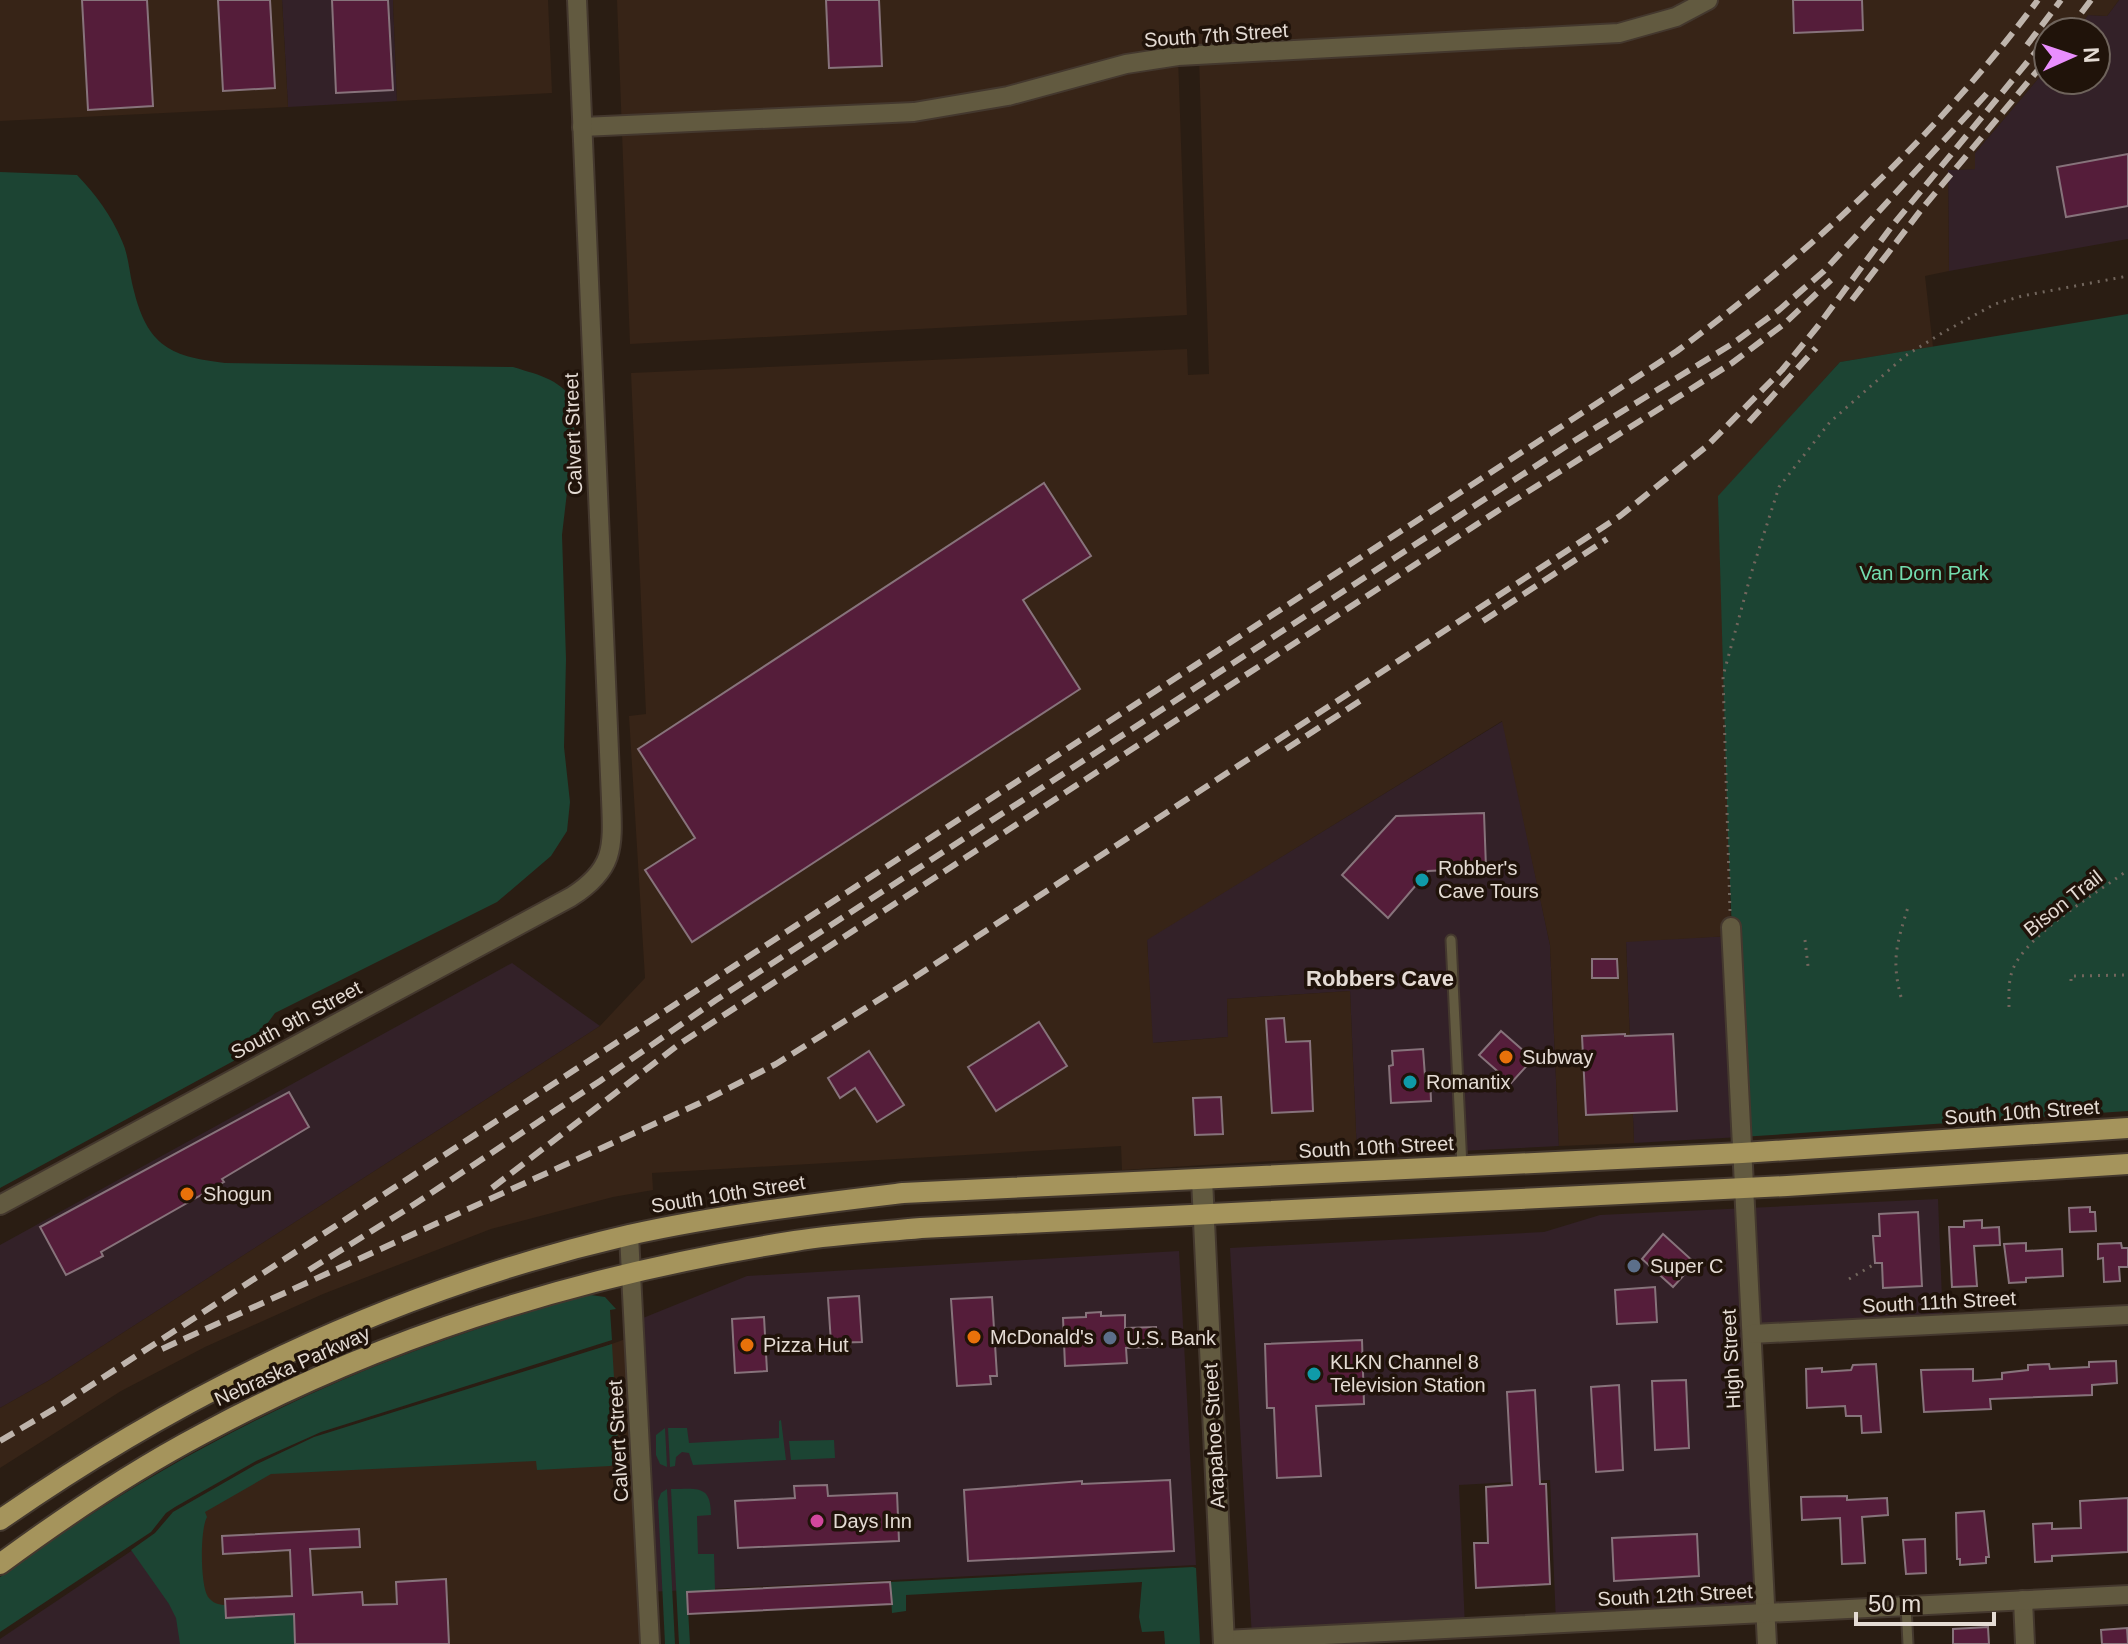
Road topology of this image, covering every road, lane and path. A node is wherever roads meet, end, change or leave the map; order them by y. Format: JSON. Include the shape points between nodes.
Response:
{"nodes":[{"id":1,"x":577,"y":0,"type":"edge"},
{"id":2,"x":1708,"y":0,"type":"edge"},
{"id":3,"x":582,"y":127,"type":"junction"},
{"id":4,"x":2128,"y":276,"type":"edge"},
{"id":5,"x":606,"y":865,"type":"joint"},
{"id":6,"x":2128,"y":870,"type":"edge"},
{"id":7,"x":1908,"y":907,"type":"dead end"},
{"id":8,"x":1731,"y":927,"type":"joint"},
{"id":9,"x":1451,"y":940,"type":"dead end"},
{"id":10,"x":1805,"y":940,"type":"dead end"},
{"id":11,"x":1808,"y":966,"type":"dead end"},
{"id":12,"x":2128,"y":975,"type":"edge"},
{"id":13,"x":2071,"y":981,"type":"dead end"},
{"id":14,"x":1901,"y":997,"type":"dead end"},
{"id":15,"x":2009,"y":1007,"type":"dead end"},
{"id":16,"x":2128,"y":1128,"type":"edge"},
{"id":17,"x":1742,"y":1153,"type":"junction"},
{"id":18,"x":2128,"y":1164,"type":"edge"},
{"id":19,"x":1462,"y":1167,"type":"junction"},
{"id":20,"x":1202,"y":1179,"type":"junction"},
{"id":21,"x":1744,"y":1188,"type":"junction"},
{"id":22,"x":0,"y":1205,"type":"edge"},
{"id":23,"x":1204,"y":1214,"type":"junction"},
{"id":24,"x":629,"y":1235,"type":"junction"},
{"id":25,"x":1873,"y":1265,"type":"dead end"},
{"id":26,"x":631,"y":1272,"type":"junction"},
{"id":27,"x":1849,"y":1279,"type":"dead end"},
{"id":28,"x":2128,"y":1315,"type":"edge"},
{"id":29,"x":1752,"y":1334,"type":"junction"},
{"id":30,"x":0,"y":1520,"type":"edge"},
{"id":31,"x":0,"y":1564,"type":"edge"},
{"id":32,"x":2128,"y":1595,"type":"edge"},
{"id":33,"x":2023,"y":1600,"type":"junction"},
{"id":34,"x":1906,"y":1606,"type":"junction"},
{"id":35,"x":1766,"y":1612,"type":"junction"},
{"id":36,"x":1224,"y":1642,"type":"edge"},
{"id":37,"x":650,"y":1644,"type":"edge"},
{"id":38,"x":1767,"y":1644,"type":"edge"},
{"id":39,"x":1908,"y":1644,"type":"edge"},
{"id":40,"x":2025,"y":1644,"type":"edge"}],
"edges":[{"from":1,"to":3,"type":"street","name":"Calvert Street"},
{"from":2,"to":3,"type":"street","name":"South 7th Street","via":[[1676,17],[1619,33],[1178,56],[1126,64],[996,99],[914,112]]},
{"from":3,"to":5,"type":"street","name":"Calvert Street","via":[[612,820]]},
{"from":4,"to":8,"type":"path","via":[[1995,304],[1942,333],[1905,356],[1830,422],[1779,487],[1723,676]]},
{"from":5,"to":22,"type":"street","name":"South 9th Street","via":[[571,897]]},
{"from":6,"to":15,"type":"path","name":"Bison Trail","via":[[2031,942],[2013,968]]},
{"from":7,"to":14,"type":"path","via":[[1894,966]]},
{"from":8,"to":17,"type":"street","name":"High Street"},
{"from":9,"to":19,"type":"lane"},
{"from":10,"to":11,"type":"path"},
{"from":12,"to":13,"type":"path","via":[[2071,976]]},
{"from":16,"to":17,"type":"main road","name":"South 10th Street"},
{"from":17,"to":19,"type":"main road","name":"South 10th Street"},
{"from":17,"to":21,"type":"street","name":"High Street"},
{"from":18,"to":21,"type":"main road"},
{"from":19,"to":20,"type":"main road","name":"South 10th Street"},
{"from":20,"to":23,"type":"street","name":"Arapahoe Street"},
{"from":20,"to":24,"type":"main road","name":"South 10th Street","via":[[903,1193]]},
{"from":21,"to":23,"type":"main road"},
{"from":21,"to":29,"type":"street","name":"High Street"},
{"from":23,"to":26,"type":"main road","via":[[841,1235]]},
{"from":23,"to":36,"type":"street","name":"Arapahoe Street"},
{"from":24,"to":26,"type":"street","name":"Calvert Street"},
{"from":24,"to":30,"type":"main road","name":"Nebraska Parkway","via":[[458,1285],[311,1341],[123,1440]]},
{"from":25,"to":27,"type":"path"},
{"from":26,"to":31,"type":"main road","name":"Nebraska Parkway","via":[[522,1301],[310,1380],[202,1433],[117,1483]]},
{"from":26,"to":37,"type":"street","name":"Calvert Street"},
{"from":28,"to":29,"type":"street","name":"South 11th Street"},
{"from":29,"to":35,"type":"street","name":"High Street"},
{"from":32,"to":33,"type":"street","name":"South 12th Street"},
{"from":33,"to":34,"type":"street","name":"South 12th Street"},
{"from":33,"to":40,"type":"street"},
{"from":34,"to":35,"type":"street","name":"South 12th Street"},
{"from":34,"to":39,"type":"lane"},
{"from":35,"to":36,"type":"street","name":"South 12th Street"},
{"from":35,"to":38,"type":"street","name":"High Street"}]}
